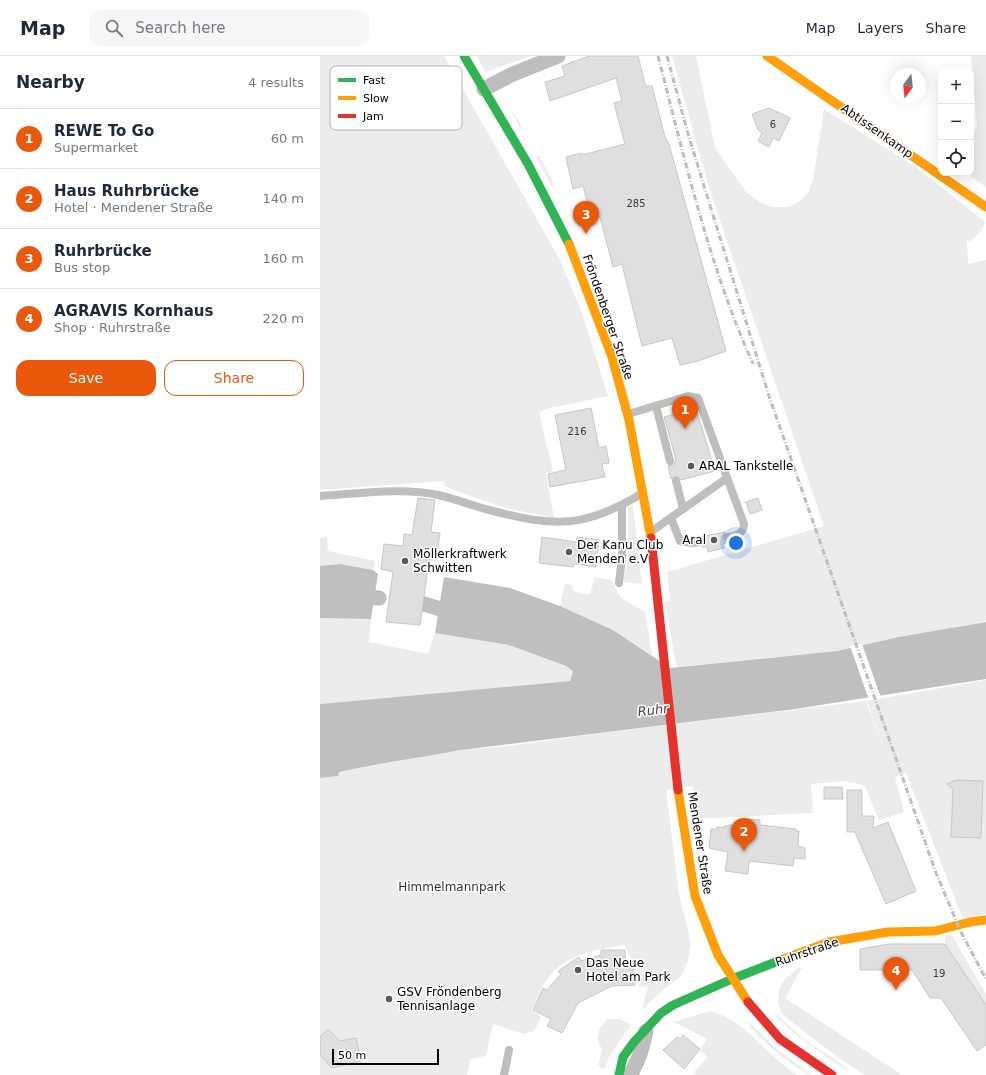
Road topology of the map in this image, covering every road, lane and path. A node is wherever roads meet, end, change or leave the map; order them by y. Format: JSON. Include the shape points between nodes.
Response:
{"nodes":[{"id":1,"x":464,"y":56,"type":"edge"},
{"id":2,"x":558,"y":56,"type":"edge"},
{"id":3,"x":767,"y":56,"type":"edge"},
{"id":4,"x":484,"y":89,"type":"junction"},
{"id":5,"x":986,"y":207,"type":"edge"},
{"id":6,"x":656,"y":406,"type":"junction"},
{"id":7,"x":627,"y":414,"type":"junction"},
{"id":8,"x":670,"y":461,"type":"dead end"},
{"id":9,"x":727,"y":478,"type":"junction"},
{"id":10,"x":676,"y":481,"type":"dead end"},
{"id":11,"x":644,"y":493,"type":"junction"},
{"id":12,"x":320,"y":496,"type":"edge"},
{"id":13,"x":622,"y":506,"type":"junction"},
{"id":14,"x":683,"y":509,"type":"junction"},
{"id":15,"x":671,"y":518,"type":"junction"},
{"id":16,"x":650,"y":533,"type":"junction"},
{"id":17,"x":727,"y":537,"type":"dead end"},
{"id":18,"x":701,"y":542,"type":"dead end"},
{"id":19,"x":619,"y":583,"type":"dead end"},
{"id":20,"x":670,"y":707,"type":"joint"},
{"id":21,"x":986,"y":920,"type":"edge"},
{"id":22,"x":732,"y":979,"type":"junction"},
{"id":23,"x":646,"y":1031,"type":"junction"},
{"id":24,"x":509,"y":1050,"type":"dead end"},
{"id":25,"x":504,"y":1075,"type":"edge"},
{"id":26,"x":619,"y":1075,"type":"edge"},
{"id":27,"x":630,"y":1075,"type":"edge"},
{"id":28,"x":832,"y":1075,"type":"edge"}],
"edges":[{"from":1,"to":4,"type":"main road","name":"Fröndenberger Straße"},
{"from":2,"to":4,"type":"street"},
{"from":3,"to":5,"type":"main road","name":"Abtissenkamp"},
{"from":4,"to":7,"type":"main road","name":"Fröndenberger Straße","via":[[528,164],[567,239],[612,357]]},
{"from":6,"to":7,"type":"lane"},
{"from":6,"to":8,"type":"lane"},
{"from":6,"to":9,"type":"lane","via":[[688,396],[698,398]]},
{"from":7,"to":11,"type":"main road","name":"Fröndenberger Straße"},
{"from":9,"to":14,"type":"lane"},
{"from":9,"to":17,"type":"lane","via":[[744,528],[737,535]]},
{"from":10,"to":14,"type":"lane"},
{"from":11,"to":13,"type":"lane"},
{"from":11,"to":16,"type":"main road","name":"Fröndenberger Straße"},
{"from":12,"to":13,"type":"lane","via":[[415,491],[516,516],[546,522],[569,523],[588,520]]},
{"from":13,"to":19,"type":"lane","via":[[622,558]]},
{"from":14,"to":15,"type":"lane"},
{"from":15,"to":16,"type":"lane"},
{"from":15,"to":18,"type":"lane","via":[[680,541]]},
{"from":16,"to":20,"type":"main road","name":"Fröndenberger Straße"},
{"from":20,"to":22,"type":"main road","name":"Mendener Straße","via":[[681,812],[695,896],[718,955]]},
{"from":21,"to":22,"type":"main road","name":"Ruhrstraße","via":[[935,931],[888,932],[829,942]]},
{"from":22,"to":23,"type":"main road","name":"Ruhrstraße","via":[[673,1005],[661,1013]]},
{"from":22,"to":28,"type":"main road","name":"Mendener Straße","via":[[760,1018],[780,1039]]},
{"from":23,"to":26,"type":"main road","name":"Ruhrstraße","via":[[623,1057]]},
{"from":23,"to":27,"type":"street","name":"Ruhrstraße","via":[[643,1047]]},
{"from":24,"to":25,"type":"lane"}]}
